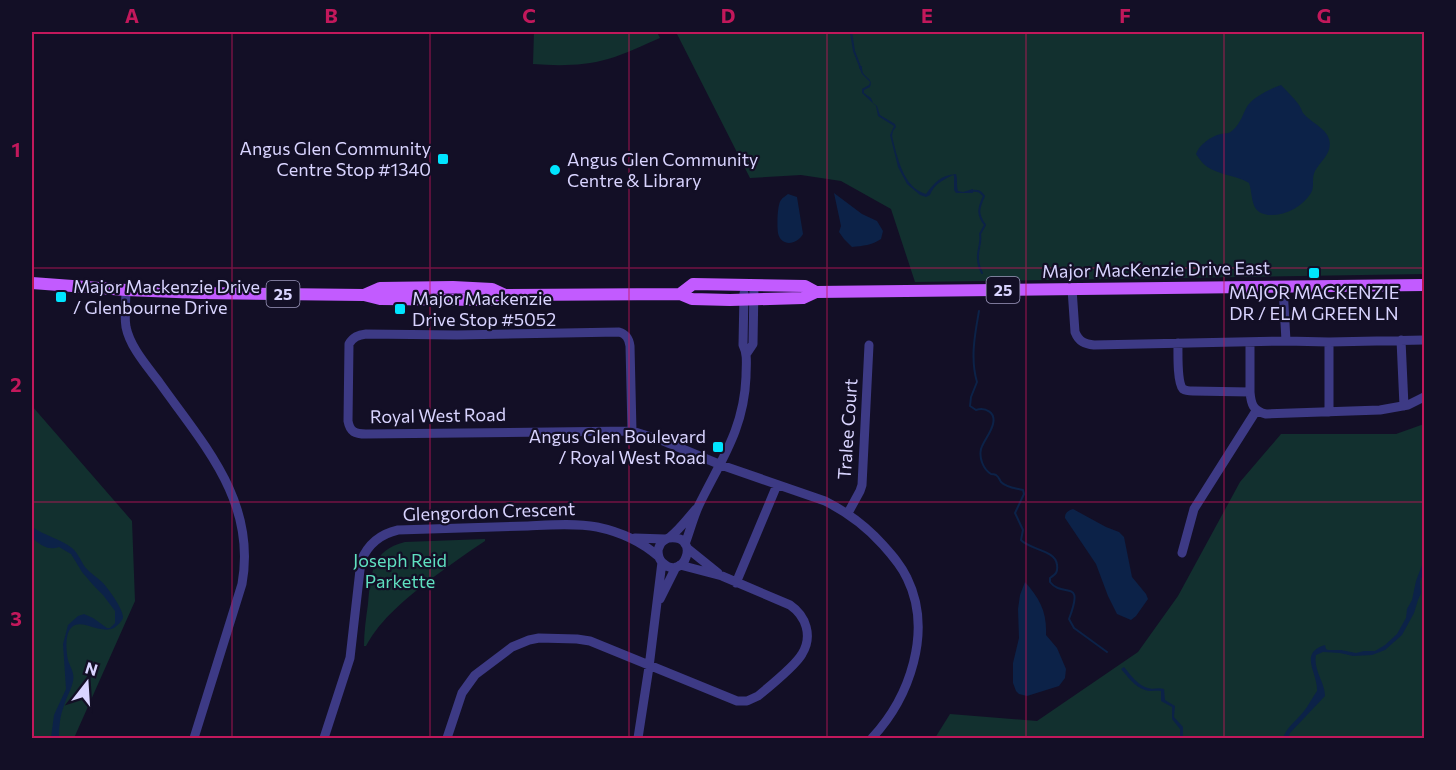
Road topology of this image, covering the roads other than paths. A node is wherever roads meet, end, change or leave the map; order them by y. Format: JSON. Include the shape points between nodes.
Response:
{"nodes":[{"id":1,"x":32,"y":283,"type":"edge"},
{"id":2,"x":749,"y":285,"type":"junction"},
{"id":3,"x":1425,"y":285,"type":"edge"},
{"id":4,"x":1283,"y":287,"type":"junction"},
{"id":5,"x":1072,"y":289,"type":"junction"},
{"id":6,"x":126,"y":290,"type":"junction"},
{"id":7,"x":816,"y":292,"type":"junction"},
{"id":8,"x":680,"y":294,"type":"junction"},
{"id":9,"x":749,"y":300,"type":"junction"},
{"id":10,"x":1401,"y":340,"type":"junction"},
{"id":11,"x":1425,"y":340,"type":"edge"},
{"id":12,"x":1286,"y":341,"type":"junction"},
{"id":13,"x":1250,"y":342,"type":"junction"},
{"id":14,"x":1329,"y":342,"type":"junction"},
{"id":15,"x":1178,"y":343,"type":"junction"},
{"id":16,"x":870,"y":345,"type":"dead end"},
{"id":17,"x":1250,"y":392,"type":"junction"},
{"id":18,"x":1425,"y":397,"type":"edge"},
{"id":19,"x":1404,"y":406,"type":"junction"},
{"id":20,"x":1256,"y":411,"type":"junction"},
{"id":21,"x":1329,"y":412,"type":"junction"},
{"id":22,"x":632,"y":431,"type":"junction"},
{"id":23,"x":721,"y":465,"type":"junction"},
{"id":24,"x":777,"y":485,"type":"junction"},
{"id":25,"x":698,"y":507,"type":"junction"},
{"id":26,"x":848,"y":513,"type":"junction"},
{"id":27,"x":632,"y":537,"type":"junction"},
{"id":28,"x":667,"y":539,"type":"junction"},
{"id":29,"x":686,"y":546,"type":"junction"},
{"id":30,"x":1182,"y":553,"type":"dead end"},
{"id":31,"x":660,"y":560,"type":"junction"},
{"id":32,"x":678,"y":566,"type":"junction"},
{"id":33,"x":722,"y":576,"type":"junction"},
{"id":34,"x":736,"y":583,"type":"junction"},
{"id":35,"x":656,"y":607,"type":"junction"},
{"id":36,"x":649,"y":667,"type":"junction"},
{"id":37,"x":194,"y":738,"type":"edge"},
{"id":38,"x":324,"y":738,"type":"edge"},
{"id":39,"x":447,"y":738,"type":"edge"},
{"id":40,"x":638,"y":738,"type":"edge"},
{"id":41,"x":872,"y":738,"type":"edge"}],
"edges":[{"from":1,"to":6,"type":"main road","name":"Major MacKenzie Drive East","number":"25"},
{"from":2,"to":7,"type":"main road","name":"Major MacKenzie Drive East","number":"25","via":[[805,286]]},
{"from":2,"to":8,"type":"main road","name":"Major MacKenzie Drive East","number":"25","via":[[693,284]]},
{"from":2,"to":9,"type":"street"},
{"from":3,"to":4,"type":"main road","name":"Major MacKenzie Drive East","number":"25"},
{"from":4,"to":5,"type":"main road","name":"Major MacKenzie Drive East","number":"25"},
{"from":4,"to":12,"type":"street"},
{"from":5,"to":7,"type":"main road","name":"Major MacKenzie Drive East","number":"25"},
{"from":5,"to":15,"type":"street","via":[[1075,332],[1086,344]]},
{"from":6,"to":8,"type":"main road","name":"Major MacKenzie Drive East","number":"25","via":[[364,295],[380,288],[453,287],[492,289],[506,295]]},
{"from":6,"to":37,"type":"street","via":[[126,327],[133,344],[213,457],[237,507],[244,539],[240,592]]},
{"from":7,"to":9,"type":"main road","name":"Major MacKenzie Drive East","number":"25","via":[[803,298]]},
{"from":8,"to":9,"type":"main road","name":"Major MacKenzie Drive East","number":"25","via":[[692,299]]},
{"from":9,"to":23,"type":"street","via":[[743,345],[747,353],[746,382],[740,417]]},
{"from":10,"to":11,"type":"street"},
{"from":10,"to":14,"type":"street"},
{"from":10,"to":19,"type":"street"},
{"from":12,"to":13,"type":"street"},
{"from":12,"to":14,"type":"street"},
{"from":13,"to":15,"type":"street"},
{"from":13,"to":17,"type":"street"},
{"from":14,"to":21,"type":"street"},
{"from":15,"to":17,"type":"street","via":[[1180,382],[1187,391]]},
{"from":16,"to":26,"type":"street","name":"Tralee Court","via":[[862,484]]},
{"from":17,"to":20,"type":"street"},
{"from":18,"to":19,"type":"street"},
{"from":19,"to":21,"type":"street"},
{"from":20,"to":21,"type":"street"},
{"from":20,"to":30,"type":"street","via":[[1194,509]]},
{"from":22,"to":22,"type":"street","name":"Royal West Road","via":[[358,434],[349,428],[348,421],[349,344],[366,334],[619,332],[627,337],[630,346]]},
{"from":22,"to":23,"type":"street","name":"Royal West Road"},
{"from":23,"to":24,"type":"street","name":"Royal West Road"},
{"from":23,"to":25,"type":"street"},
{"from":24,"to":26,"type":"street","name":"Royal West Road"},
{"from":24,"to":34,"type":"street"},
{"from":25,"to":28,"type":"street"},
{"from":25,"to":29,"type":"street"},
{"from":26,"to":41,"type":"street","name":"Royal West Road","via":[[899,564],[913,592],[917,614],[916,648],[909,678],[892,715]]},
{"from":27,"to":28,"type":"street","name":"Glengordon Crescent"},
{"from":27,"to":31,"type":"street","name":"Glengordon Crescent"},
{"from":27,"to":38,"type":"street","name":"Glengordon Crescent","via":[[576,525],[398,530],[382,535],[361,561],[350,658]]},
{"from":28,"to":29,"type":"street","via":[[678,538]]},
{"from":28,"to":31,"type":"street","via":[[660,545]]},
{"from":29,"to":32,"type":"street","via":[[687,558]]},
{"from":29,"to":33,"type":"street"},
{"from":31,"to":32,"type":"street"},
{"from":31,"to":35,"type":"street"},
{"from":32,"to":33,"type":"street"},
{"from":32,"to":35,"type":"street"},
{"from":33,"to":34,"type":"street"},
{"from":34,"to":36,"type":"street","via":[[790,605],[801,616],[807,641],[797,661],[758,696],[742,702]]},
{"from":35,"to":36,"type":"street"},
{"from":36,"to":39,"type":"street","via":[[590,641],[529,640],[512,647],[470,681]]},
{"from":36,"to":40,"type":"street"}]}
